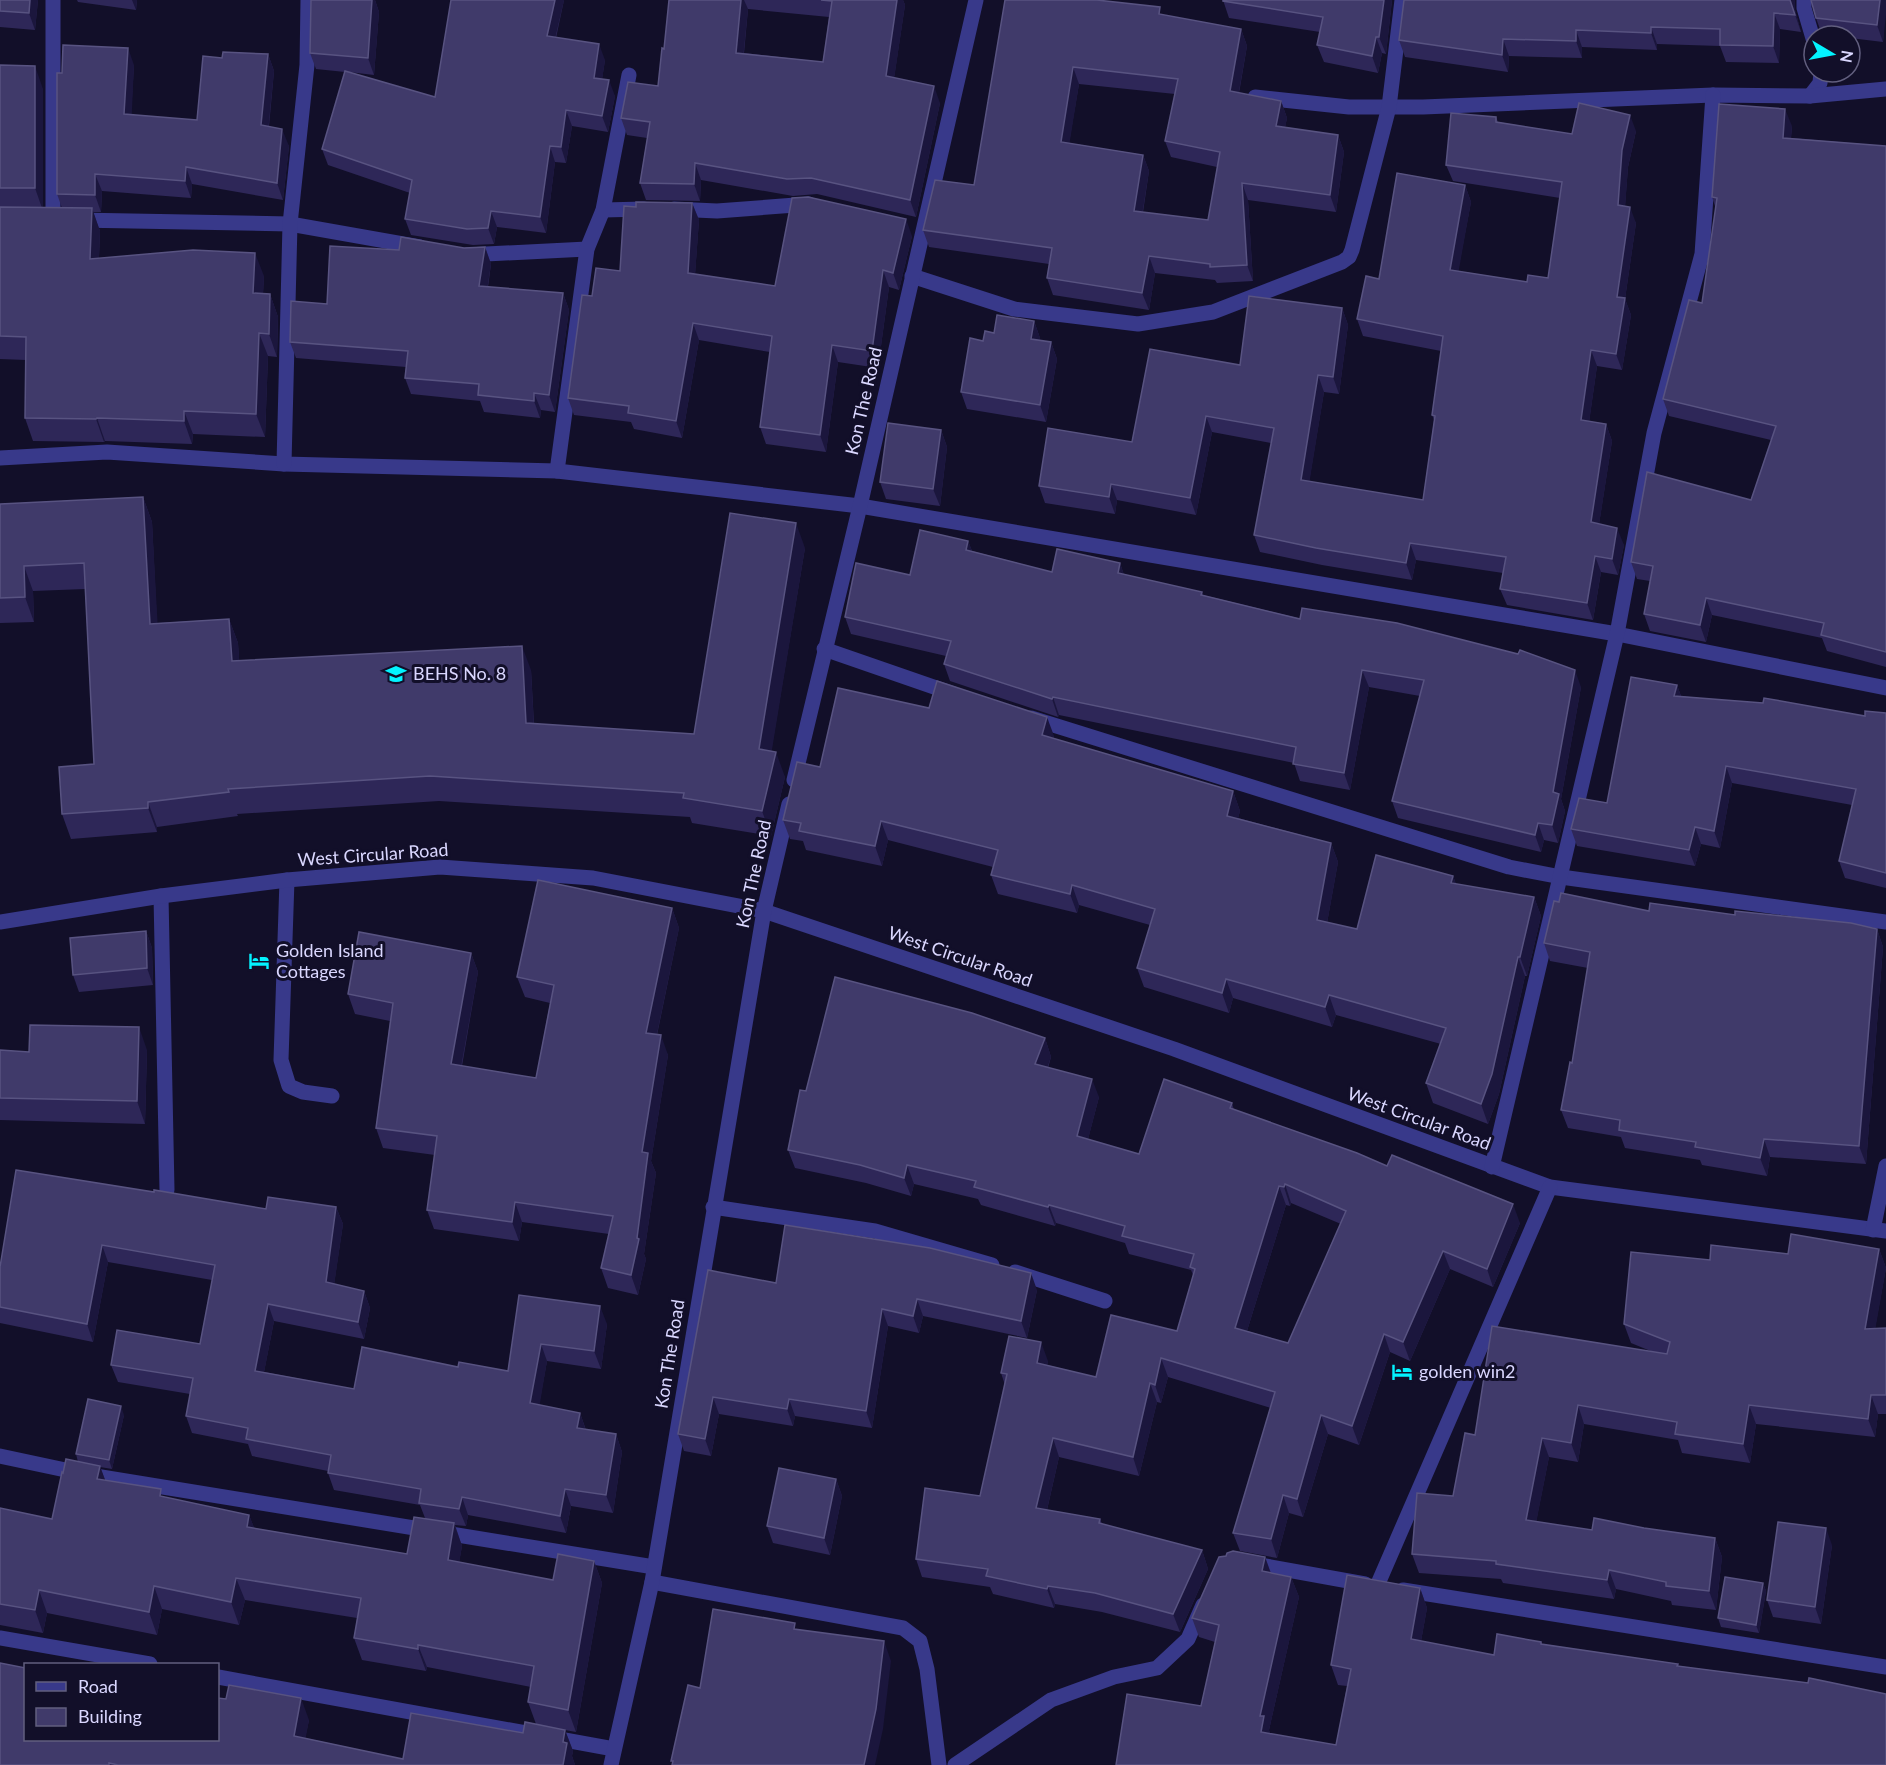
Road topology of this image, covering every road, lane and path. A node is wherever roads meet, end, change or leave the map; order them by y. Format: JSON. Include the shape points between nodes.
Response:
{"nodes":[{"id":1,"x":53,"y":0,"type":"edge"},
{"id":2,"x":308,"y":0,"type":"edge"},
{"id":3,"x":976,"y":0,"type":"edge"},
{"id":4,"x":1402,"y":0,"type":"edge"},
{"id":5,"x":1804,"y":0,"type":"edge"},
{"id":6,"x":1809,"y":24,"type":"edge"},
{"id":7,"x":629,"y":75,"type":"dead end"},
{"id":8,"x":1819,"y":84,"type":"edge"},
{"id":9,"x":1886,"y":89,"type":"edge"},
{"id":10,"x":1713,"y":95,"type":"junction"},
{"id":11,"x":1810,"y":96,"type":"junction"},
{"id":12,"x":1255,"y":97,"type":"edge"},
{"id":13,"x":1389,"y":107,"type":"junction"},
{"id":14,"x":826,"y":206,"type":"edge"},
{"id":15,"x":603,"y":210,"type":"junction"},
{"id":16,"x":290,"y":224,"type":"junction"},
{"id":17,"x":587,"y":249,"type":"junction"},
{"id":18,"x":912,"y":276,"type":"junction"},
{"id":19,"x":0,"y":458,"type":"edge"},
{"id":20,"x":284,"y":464,"type":"junction"},
{"id":21,"x":556,"y":471,"type":"junction"},
{"id":22,"x":860,"y":506,"type":"junction"},
{"id":23,"x":1617,"y":634,"type":"junction"},
{"id":24,"x":824,"y":649,"type":"junction"},
{"id":25,"x":1886,"y":687,"type":"edge"},
{"id":26,"x":973,"y":700,"type":"edge"},
{"id":27,"x":1018,"y":714,"type":"edge"},
{"id":28,"x":1561,"y":877,"type":"junction"},
{"id":29,"x":286,"y":880,"type":"junction"},
{"id":30,"x":161,"y":896,"type":"junction"},
{"id":31,"x":764,"y":911,"type":"junction"},
{"id":32,"x":0,"y":922,"type":"edge"},
{"id":33,"x":1886,"y":922,"type":"edge"},
{"id":34,"x":332,"y":1096,"type":"dead end"},
{"id":35,"x":1886,"y":1166,"type":"edge"},
{"id":36,"x":1492,"y":1167,"type":"junction"},
{"id":37,"x":1550,"y":1187,"type":"junction"},
{"id":38,"x":167,"y":1190,"type":"edge"},
{"id":39,"x":713,"y":1207,"type":"junction"},
{"id":40,"x":1880,"y":1231,"type":"edge"},
{"id":41,"x":1105,"y":1301,"type":"dead end"},
{"id":42,"x":0,"y":1456,"type":"edge"},
{"id":43,"x":1229,"y":1564,"type":"edge"},
{"id":44,"x":653,"y":1575,"type":"junction"},
{"id":45,"x":1377,"y":1586,"type":"junction"},
{"id":46,"x":1210,"y":1589,"type":"edge"},
{"id":47,"x":0,"y":1638,"type":"edge"},
{"id":48,"x":139,"y":1663,"type":"edge"},
{"id":49,"x":1886,"y":1667,"type":"edge"},
{"id":50,"x":219,"y":1677,"type":"edge"},
{"id":51,"x":614,"y":1749,"type":"junction"},
{"id":52,"x":611,"y":1765,"type":"edge"},
{"id":53,"x":939,"y":1765,"type":"edge"},
{"id":54,"x":955,"y":1765,"type":"edge"}],
"edges":[{"from":1,"to":16,"type":"street","via":[[48,220]]},
{"from":2,"to":16,"type":"street","via":[[307,65]]},
{"from":3,"to":18,"type":"street","name":"Kon The Road","via":[[918,227]]},
{"from":4,"to":13,"type":"street"},
{"from":5,"to":6,"type":"street"},
{"from":7,"to":15,"type":"street"},
{"from":8,"to":11,"type":"street"},
{"from":9,"to":11,"type":"street"},
{"from":10,"to":11,"type":"street"},
{"from":10,"to":13,"type":"street"},
{"from":10,"to":23,"type":"street","via":[[1702,254],[1654,433]]},
{"from":12,"to":13,"type":"street"},
{"from":13,"to":18,"type":"street","via":[[1348,257],[1213,312],[1138,324],[1014,309]]},
{"from":14,"to":15,"type":"street","via":[[717,211]]},
{"from":15,"to":17,"type":"street"},
{"from":16,"to":17,"type":"street","via":[[472,255]]},
{"from":16,"to":20,"type":"street"},
{"from":17,"to":21,"type":"street"},
{"from":18,"to":22,"type":"street","name":"Kon The Road"},
{"from":19,"to":20,"type":"street","via":[[107,452]]},
{"from":20,"to":21,"type":"street"},
{"from":21,"to":22,"type":"street"},
{"from":22,"to":23,"type":"street"},
{"from":22,"to":24,"type":"street","name":"Kon The Road"},
{"from":23,"to":25,"type":"street"},
{"from":23,"to":28,"type":"street"},
{"from":24,"to":26,"type":"street"},
{"from":24,"to":31,"type":"street","name":"Kon The Road"},
{"from":27,"to":28,"type":"street","via":[[1509,867]]},
{"from":28,"to":33,"type":"street"},
{"from":28,"to":36,"type":"street"},
{"from":29,"to":30,"type":"street","name":"West Circular Road"},
{"from":29,"to":31,"type":"street","name":"West Circular Road","via":[[440,867],[593,878]]},
{"from":29,"to":34,"type":"street","via":[[281,1060],[289,1086]]},
{"from":30,"to":32,"type":"street","name":"West Circular Road"},
{"from":30,"to":38,"type":"street"},
{"from":31,"to":36,"type":"street","name":"West Circular Road","via":[[1174,1049]]},
{"from":31,"to":39,"type":"street","name":"Kon The Road"},
{"from":35,"to":40,"type":"street"},
{"from":36,"to":37,"type":"street","name":"West Circular Road"},
{"from":37,"to":40,"type":"street","name":"West Circular Road"},
{"from":37,"to":45,"type":"street"},
{"from":39,"to":41,"type":"street","via":[[875,1231]]},
{"from":39,"to":44,"type":"street","name":"Kon The Road"},
{"from":42,"to":44,"type":"street"},
{"from":43,"to":45,"type":"street","via":[[1240,1561]]},
{"from":44,"to":51,"type":"street","name":"Kon The Road"},
{"from":44,"to":53,"type":"street","via":[[903,1628],[920,1641],[925,1660]]},
{"from":45,"to":49,"type":"street"},
{"from":46,"to":54,"type":"street","via":[[1188,1639],[1157,1668],[1114,1677],[1051,1700]]},
{"from":47,"to":48,"type":"street"},
{"from":50,"to":51,"type":"street"},
{"from":51,"to":52,"type":"street","name":"Kon The Road"}]}
